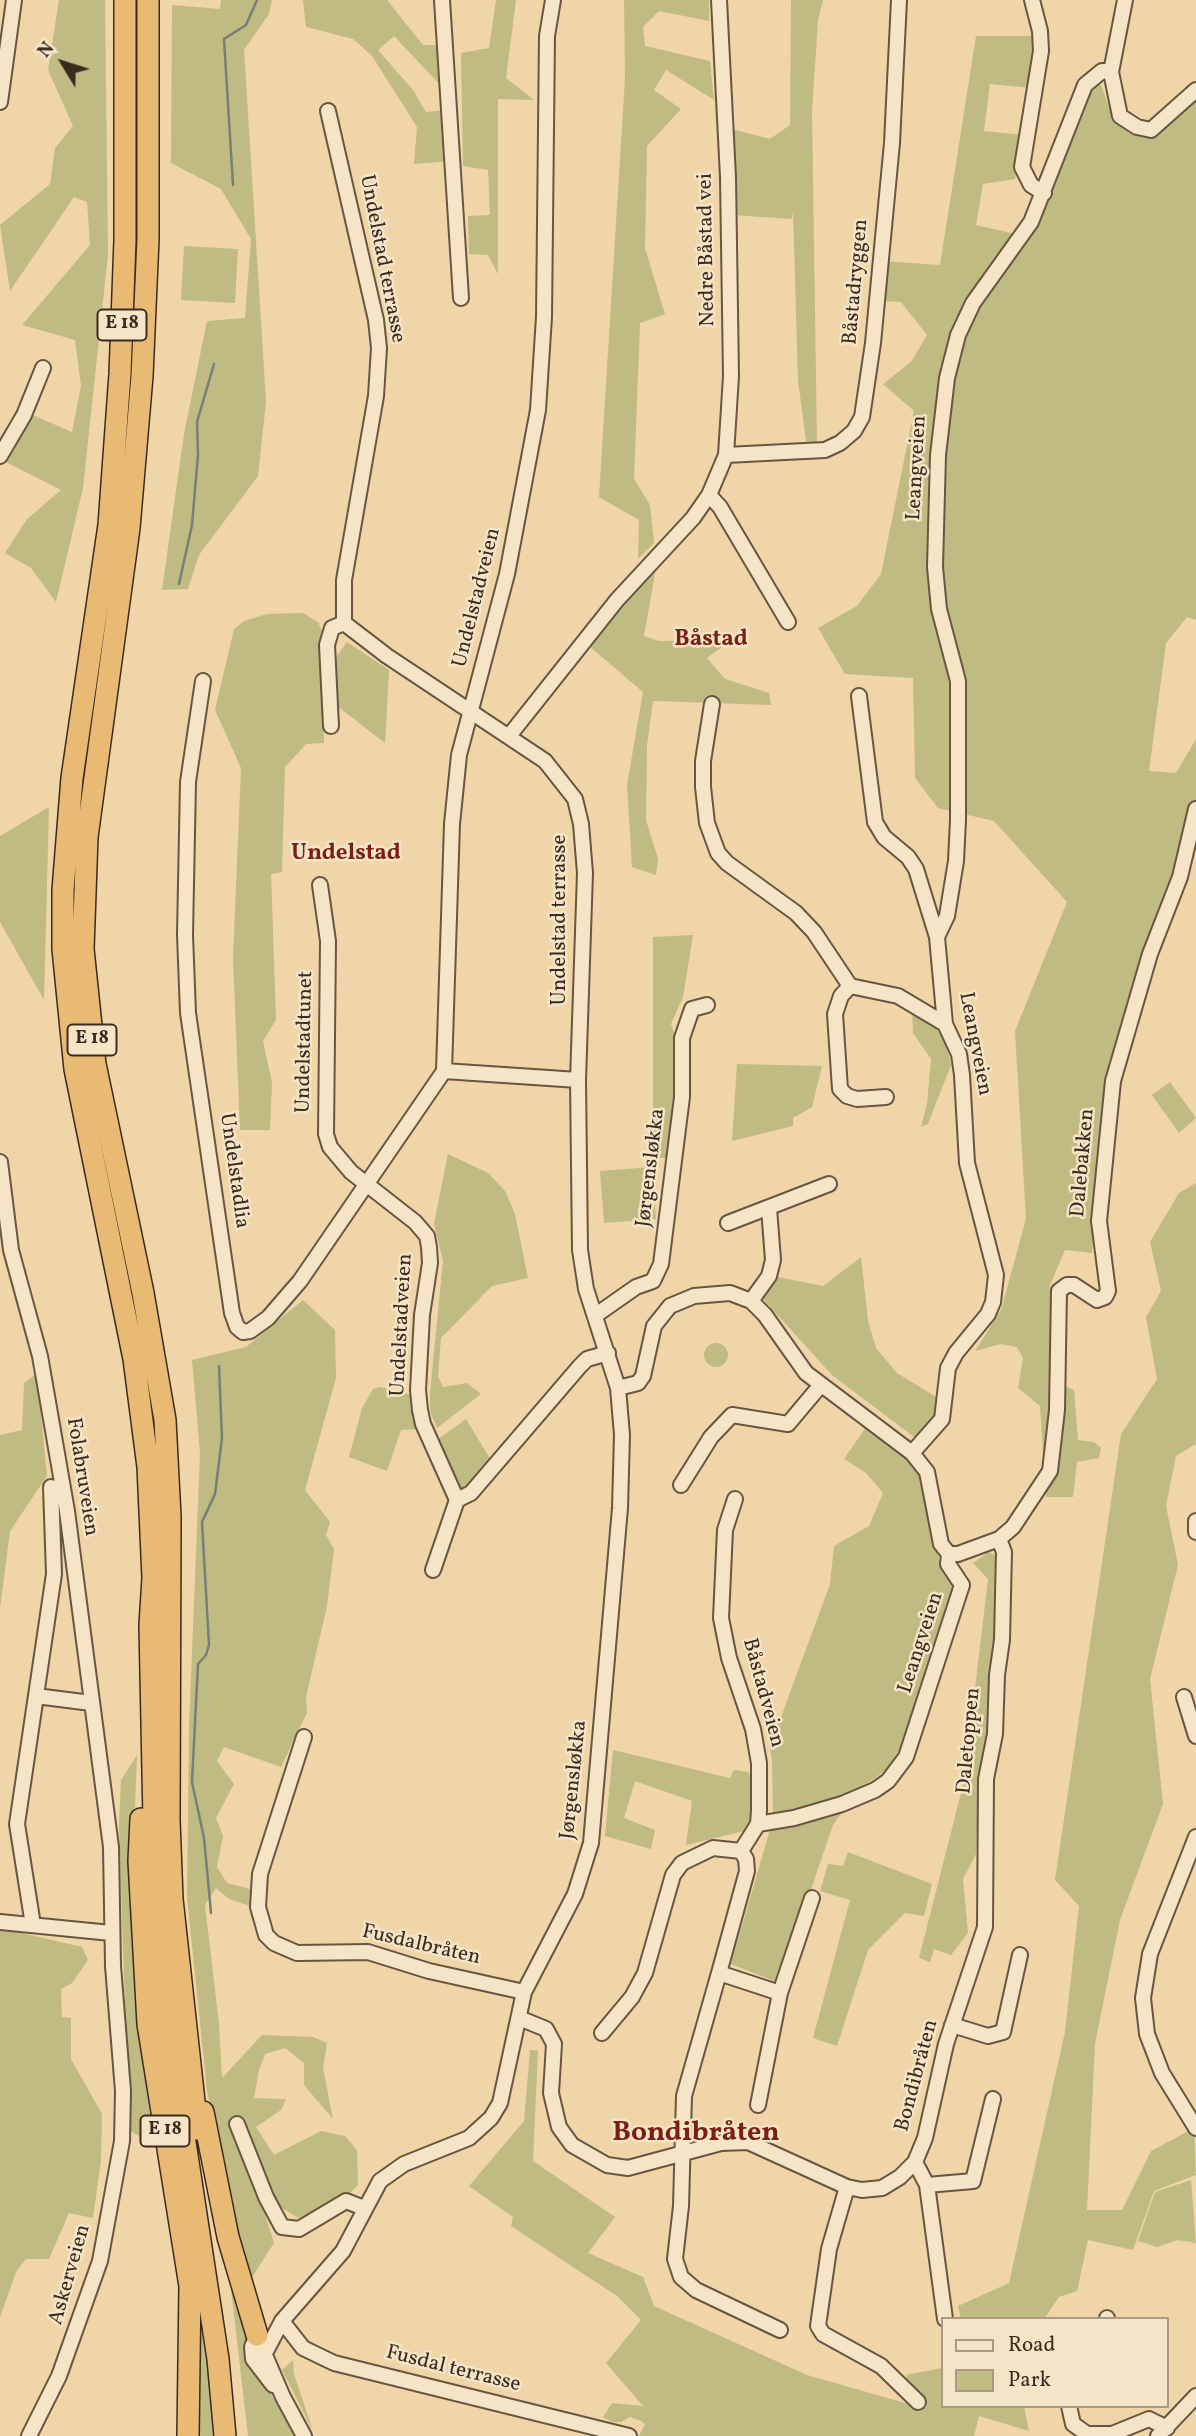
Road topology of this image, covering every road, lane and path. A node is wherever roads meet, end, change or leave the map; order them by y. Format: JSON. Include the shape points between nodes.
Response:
{"nodes":[{"id":1,"x":14,"y":0,"type":"edge"},
{"id":2,"x":125,"y":0,"type":"edge"},
{"id":3,"x":148,"y":0,"type":"edge"},
{"id":4,"x":442,"y":0,"type":"edge"},
{"id":5,"x":553,"y":0,"type":"edge"},
{"id":6,"x":719,"y":0,"type":"edge"},
{"id":7,"x":899,"y":0,"type":"edge"},
{"id":8,"x":1032,"y":0,"type":"edge"},
{"id":9,"x":1125,"y":0,"type":"edge"},
{"id":10,"x":1111,"y":72,"type":"junction"},
{"id":11,"x":1196,"y":90,"type":"edge"},
{"id":12,"x":0,"y":102,"type":"edge"},
{"id":13,"x":328,"y":111,"type":"dead end"},
{"id":14,"x":1044,"y":193,"type":"junction"},
{"id":15,"x":461,"y":298,"type":"dead end"},
{"id":16,"x":43,"y":368,"type":"dead end"},
{"id":17,"x":726,"y":455,"type":"junction"},
{"id":18,"x":0,"y":456,"type":"edge"},
{"id":19,"x":709,"y":495,"type":"junction"},
{"id":20,"x":788,"y":622,"type":"dead end"},
{"id":21,"x":344,"y":623,"type":"junction"},
{"id":22,"x":203,"y":681,"type":"dead end"},
{"id":23,"x":859,"y":696,"type":"dead end"},
{"id":24,"x":712,"y":704,"type":"dead end"},
{"id":25,"x":470,"y":710,"type":"junction"},
{"id":26,"x":331,"y":726,"type":"dead end"},
{"id":27,"x":509,"y":736,"type":"junction"},
{"id":28,"x":1196,"y":809,"type":"edge"},
{"id":29,"x":320,"y":885,"type":"dead end"},
{"id":30,"x":937,"y":937,"type":"junction"},
{"id":31,"x":850,"y":986,"type":"junction"},
{"id":32,"x":707,"y":1006,"type":"dead end"},
{"id":33,"x":945,"y":1024,"type":"junction"},
{"id":34,"x":444,"y":1071,"type":"junction"},
{"id":35,"x":578,"y":1080,"type":"junction"},
{"id":36,"x":886,"y":1097,"type":"dead end"},
{"id":37,"x":0,"y":1162,"type":"edge"},
{"id":38,"x":366,"y":1184,"type":"junction"},
{"id":39,"x":829,"y":1184,"type":"dead end"},
{"id":40,"x":769,"y":1208,"type":"junction"},
{"id":41,"x":729,"y":1223,"type":"dead end"},
{"id":42,"x":751,"y":1301,"type":"junction"},
{"id":43,"x":596,"y":1315,"type":"junction"},
{"id":44,"x":608,"y":1353,"type":"junction"},
{"id":45,"x":820,"y":1386,"type":"junction"},
{"id":46,"x":618,"y":1388,"type":"junction"},
{"id":47,"x":912,"y":1453,"type":"junction"},
{"id":48,"x":681,"y":1485,"type":"dead end"},
{"id":49,"x":51,"y":1487,"type":"dead end"},
{"id":50,"x":735,"y":1499,"type":"dead end"},
{"id":51,"x":457,"y":1500,"type":"junction"},
{"id":52,"x":1196,"y":1521,"type":"edge"},
{"id":53,"x":1196,"y":1532,"type":"edge"},
{"id":54,"x":999,"y":1539,"type":"junction"},
{"id":55,"x":949,"y":1553,"type":"junction"},
{"id":56,"x":433,"y":1570,"type":"dead end"},
{"id":57,"x":150,"y":1625,"type":"junction"},
{"id":58,"x":36,"y":1696,"type":"junction"},
{"id":59,"x":1184,"y":1697,"type":"dead end"},
{"id":60,"x":91,"y":1703,"type":"junction"},
{"id":61,"x":1196,"y":1736,"type":"edge"},
{"id":62,"x":304,"y":1737,"type":"dead end"},
{"id":63,"x":758,"y":1824,"type":"junction"},
{"id":64,"x":1196,"y":1838,"type":"edge"},
{"id":65,"x":741,"y":1851,"type":"junction"},
{"id":66,"x":812,"y":1898,"type":"dead end"},
{"id":67,"x":0,"y":1922,"type":"edge"},
{"id":68,"x":33,"y":1925,"type":"junction"},
{"id":69,"x":111,"y":1933,"type":"junction"},
{"id":70,"x":1020,"y":1955,"type":"dead end"},
{"id":71,"x":719,"y":1973,"type":"junction"},
{"id":72,"x":524,"y":1992,"type":"junction"},
{"id":73,"x":779,"y":1993,"type":"junction"},
{"id":74,"x":962,"y":1998,"type":"joint"},
{"id":75,"x":519,"y":2018,"type":"junction"},
{"id":76,"x":952,"y":2025,"type":"junction"},
{"id":77,"x":603,"y":2033,"type":"dead end"},
{"id":78,"x":191,"y":2076,"type":"junction"},
{"id":79,"x":993,"y":2099,"type":"dead end"},
{"id":80,"x":758,"y":2105,"type":"dead end"},
{"id":81,"x":237,"y":2123,"type":"dead end"},
{"id":82,"x":1196,"y":2129,"type":"edge"},
{"id":83,"x":682,"y":2154,"type":"junction"},
{"id":84,"x":915,"y":2162,"type":"junction"},
{"id":85,"x":926,"y":2185,"type":"junction"},
{"id":86,"x":847,"y":2187,"type":"junction"},
{"id":87,"x":364,"y":2208,"type":"junction"},
{"id":88,"x":945,"y":2317,"type":"edge"},
{"id":89,"x":282,"y":2321,"type":"junction"},
{"id":90,"x":780,"y":2330,"type":"dead end"},
{"id":91,"x":261,"y":2344,"type":"junction"},
{"id":92,"x":1196,"y":2396,"type":"edge"},
{"id":93,"x":283,"y":2397,"type":"junction"},
{"id":94,"x":918,"y":2402,"type":"dead end"},
{"id":95,"x":1069,"y":2408,"type":"edge"},
{"id":96,"x":1163,"y":2432,"type":"edge"},
{"id":97,"x":29,"y":2436,"type":"edge"},
{"id":98,"x":188,"y":2436,"type":"edge"},
{"id":99,"x":225,"y":2436,"type":"edge"},
{"id":100,"x":239,"y":2436,"type":"edge"},
{"id":101,"x":304,"y":2436,"type":"edge"},
{"id":102,"x":629,"y":2436,"type":"edge"}],
"edges":[{"from":1,"to":12,"type":"street"},
{"from":2,"to":57,"type":"highway","number":"E 18","via":[[120,374],[109,525],[69,806],[63,949],[75,1069],[141,1409],[151,1518]]},
{"from":3,"to":78,"type":"highway","number":"E 18","via":[[148,239],[142,376],[129,528],[87,837],[83,949],[95,1064],[143,1293],[164,1420],[171,1579],[169,1820],[176,1952]]},
{"from":4,"to":15,"type":"street"},
{"from":5,"to":25,"type":"street","name":"Undelstadveien","via":[[547,36],[544,317],[538,410],[510,564]]},
{"from":6,"to":17,"type":"street","name":"Nedre Båstad vei","via":[[728,177],[731,376]]},
{"from":7,"to":17,"type":"street","name":"Båstadryggen","via":[[892,143],[862,417],[854,431],[825,450]]},
{"from":8,"to":14,"type":"street","via":[[1041,51],[1022,167],[1031,185]]},
{"from":9,"to":10,"type":"street"},
{"from":10,"to":11,"type":"street","via":[[1120,116],[1137,127],[1152,130]]},
{"from":10,"to":14,"type":"street","name":"Leangveien","via":[[1102,71],[1085,85]]},
{"from":13,"to":21,"type":"street","name":"Undelstad terrasse","via":[[379,348],[376,396],[344,580]]},
{"from":14,"to":30,"type":"street","name":"Leangveien","via":[[1031,222],[973,303],[960,329],[941,414],[935,567],[939,609],[958,681],[958,820],[947,916]]},
{"from":16,"to":18,"type":"street"},
{"from":17,"to":19,"type":"street","name":"Nedre Båstad vei"},
{"from":19,"to":20,"type":"street"},
{"from":19,"to":27,"type":"street","name":"Nedre Båstad vei","via":[[617,600]]},
{"from":21,"to":25,"type":"street","name":"Undelstad terrasse"},
{"from":21,"to":26,"type":"street","via":[[332,628],[327,645]]},
{"from":22,"to":38,"type":"street","name":"Undelstadlia","via":[[188,782],[186,979],[237,1327],[250,1331],[268,1318],[300,1281]]},
{"from":23,"to":30,"type":"street","via":[[875,822],[916,869]]},
{"from":24,"to":31,"type":"street","via":[[703,761],[711,839],[727,863],[805,923]]},
{"from":25,"to":27,"type":"street","name":"Undelstad terrasse"},
{"from":25,"to":34,"type":"street","name":"Undelstadveien","via":[[454,789]]},
{"from":27,"to":35,"type":"street","name":"Undelstad terrasse","via":[[545,761],[563,781],[575,799],[581,824],[585,873]]},
{"from":28,"to":54,"type":"street","name":"Dalebakken","via":[[1180,877],[1150,954],[1113,1081],[1099,1221],[1108,1291],[1097,1300],[1074,1285],[1059,1291],[1057,1410],[1049,1471],[1013,1527]]},
{"from":29,"to":38,"type":"street","name":"Undelstadtunet","via":[[328,941],[326,1134],[337,1159]]},
{"from":30,"to":33,"type":"street","name":"Leangveien"},
{"from":31,"to":33,"type":"street","via":[[898,996]]},
{"from":31,"to":36,"type":"street","via":[[835,1014],[840,1088],[857,1099]]},
{"from":32,"to":43,"type":"street","name":"Jørgensløkka","via":[[692,1009],[682,1038],[682,1097],[661,1264],[653,1280]]},
{"from":33,"to":47,"type":"street","name":"Leangveien","via":[[959,1054],[967,1163],[994,1260],[996,1289],[988,1314],[948,1368],[942,1419]]},
{"from":34,"to":35,"type":"street"},
{"from":34,"to":38,"type":"street","name":"Undelstadlia"},
{"from":35,"to":43,"type":"street","name":"Jørgensløkka","via":[[580,1250]]},
{"from":37,"to":60,"type":"street","name":"Folabruveien","via":[[11,1250],[40,1356],[65,1499]]},
{"from":38,"to":51,"type":"street","name":"Undelstadveien","via":[[427,1236],[430,1263],[422,1315],[420,1410]]},
{"from":39,"to":40,"type":"street"},
{"from":40,"to":41,"type":"street"},
{"from":40,"to":42,"type":"street","via":[[773,1259],[769,1276]]},
{"from":42,"to":45,"type":"street","via":[[791,1356]]},
{"from":42,"to":46,"type":"street","via":[[717,1292],[670,1306],[654,1326],[643,1376],[638,1383]]},
{"from":43,"to":44,"type":"street","name":"Jørgensløkka"},
{"from":44,"to":46,"type":"street","name":"Jørgensløkka"},
{"from":44,"to":51,"type":"street","via":[[587,1359],[471,1493]]},
{"from":45,"to":47,"type":"street"},
{"from":45,"to":48,"type":"street","via":[[788,1431],[732,1415],[720,1424]]},
{"from":46,"to":72,"type":"street","name":"Jørgensløkka","via":[[620,1507],[592,1843],[575,1894]]},
{"from":47,"to":55,"type":"street","name":"Leangveien","via":[[926,1472],[941,1544]]},
{"from":49,"to":58,"type":"street","via":[[54,1574]]},
{"from":50,"to":63,"type":"street","name":"Båstadveien","via":[[725,1530],[721,1618],[759,1763]]},
{"from":51,"to":56,"type":"street"},
{"from":52,"to":53,"type":"street"},
{"from":54,"to":55,"type":"street"},
{"from":54,"to":74,"type":"street","name":"Daletoppen","via":[[1004,1552],[1002,1640],[995,1734],[986,1779],[986,1918]]},
{"from":55,"to":63,"type":"street","name":"Leangveien","via":[[948,1564],[961,1585],[961,1595],[911,1745],[898,1768],[875,1790],[842,1804]]},
{"from":57,"to":98,"type":"highway","number":"E 18","via":[[139,1861],[148,2024],[190,2286]]},
{"from":57,"to":99,"type":"highway","number":"E 18","via":[[160,1952]]},
{"from":58,"to":60,"type":"street"},
{"from":58,"to":68,"type":"street","via":[[17,1824]]},
{"from":59,"to":61,"type":"street"},
{"from":60,"to":69,"type":"street","name":"Folabruveien","via":[[111,1847]]},
{"from":62,"to":72,"type":"street","name":"Fusdalbråten","via":[[260,1874],[258,1907],[266,1935],[297,1953],[368,1952]]},
{"from":63,"to":65,"type":"street"},
{"from":64,"to":82,"type":"street","via":[[1150,1954],[1143,1998],[1147,2034],[1162,2073]]},
{"from":65,"to":71,"type":"street","via":[[747,1871]]},
{"from":65,"to":77,"type":"street","via":[[713,1848],[682,1863],[673,1875],[645,1973]]},
{"from":66,"to":73,"type":"street"},
{"from":67,"to":68,"type":"street"},
{"from":68,"to":69,"type":"street"},
{"from":69,"to":97,"type":"street","name":"Askerveien","via":[[123,2117],[109,2217],[94,2283],[59,2376]]},
{"from":70,"to":76,"type":"street","via":[[1003,2032],[988,2036]]},
{"from":71,"to":73,"type":"street"},
{"from":71,"to":83,"type":"street","via":[[684,2095]]},
{"from":72,"to":75,"type":"street","name":"Jørgensløkka"},
{"from":73,"to":80,"type":"street"},
{"from":74,"to":76,"type":"street","name":"Bondibråten"},
{"from":75,"to":83,"type":"street","name":"Bondibråten","via":[[540,2026],[554,2044],[551,2092],[559,2127],[572,2145],[607,2165],[628,2168]]},
{"from":75,"to":87,"type":"street","name":"Jørgensløkka","via":[[506,2082],[491,2118],[469,2138],[387,2174]]},
{"from":76,"to":84,"type":"street","name":"Bondibråten"},
{"from":78,"to":91,"type":"highway","number":"E 18","via":[[203,2112],[228,2237]]},
{"from":78,"to":100,"type":"highway","number":"E 18"},
{"from":79,"to":85,"type":"street","via":[[973,2181]]},
{"from":81,"to":87,"type":"street","via":[[265,2197],[282,2227],[299,2229],[346,2201]]},
{"from":83,"to":86,"type":"street","name":"Bondibråten","via":[[721,2143],[748,2142]]},
{"from":83,"to":90,"type":"street","via":[[675,2259],[681,2277],[696,2290]]},
{"from":84,"to":85,"type":"street"},
{"from":84,"to":86,"type":"street","name":"Bondibråten","via":[[882,2188]]},
{"from":85,"to":88,"type":"street"},
{"from":86,"to":94,"type":"street","via":[[829,2249],[818,2326],[824,2334],[881,2366]]},
{"from":87,"to":89,"type":"street","name":"Jørgensløkka","via":[[343,2251]]},
{"from":89,"to":91,"type":"street","name":"Jørgensløkka"},
{"from":89,"to":91,"type":"street","name":"Jørgensløkka"},
{"from":89,"to":102,"type":"street","name":"Fusdal terrasse","via":[[303,2348],[334,2363]]},
{"from":91,"to":93,"type":"street"},
{"from":91,"to":93,"type":"street","via":[[252,2347],[253,2359]]},
{"from":92,"to":96,"type":"street"},
{"from":93,"to":101,"type":"street"},
{"from":95,"to":96,"type":"street","via":[[1073,2424],[1087,2434],[1112,2434],[1150,2419]]}]}
